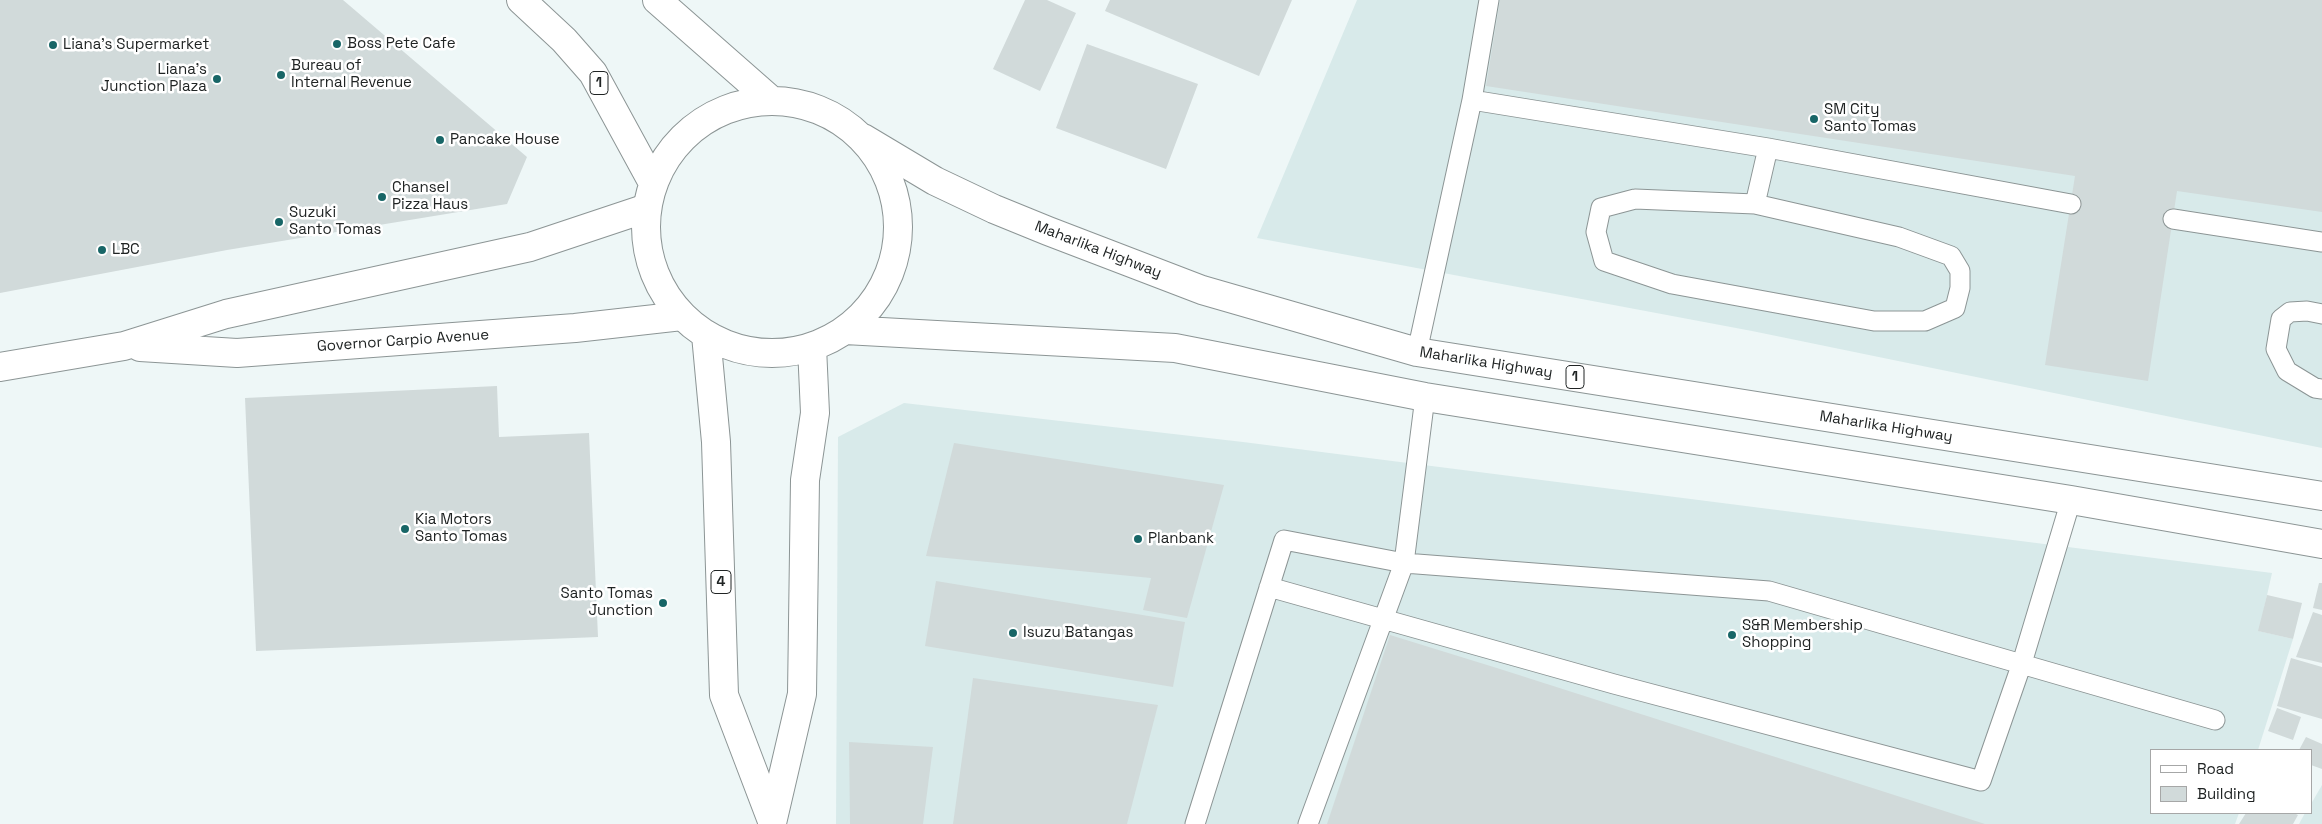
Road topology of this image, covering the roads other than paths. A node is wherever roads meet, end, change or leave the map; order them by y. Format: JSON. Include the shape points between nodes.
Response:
{"nodes":[{"id":1,"x":521,"y":0,"type":"edge"},
{"id":2,"x":1489,"y":0,"type":"edge"},
{"id":3,"x":659,"y":1,"type":"edge"},
{"id":4,"x":1472,"y":100,"type":"junction"},
{"id":5,"x":772,"y":101,"type":"junction"},
{"id":6,"x":863,"y":138,"type":"junction"},
{"id":7,"x":1768,"y":148,"type":"junction"},
{"id":8,"x":650,"y":195,"type":"junction"},
{"id":9,"x":1755,"y":204,"type":"junction"},
{"id":10,"x":2071,"y":204,"type":"dead end"},
{"id":11,"x":2173,"y":219,"type":"dead end"},
{"id":12,"x":2322,"y":242,"type":"edge"},
{"id":13,"x":2322,"y":314,"type":"edge"},
{"id":14,"x":682,"y":316,"type":"junction"},
{"id":15,"x":845,"y":330,"type":"junction"},
{"id":16,"x":706,"y":334,"type":"junction"},
{"id":17,"x":124,"y":346,"type":"junction"},
{"id":18,"x":812,"y":347,"type":"junction"},
{"id":19,"x":1417,"y":352,"type":"junction"},
{"id":20,"x":0,"y":367,"type":"edge"},
{"id":21,"x":2322,"y":389,"type":"edge"},
{"id":22,"x":1425,"y":397,"type":"junction"},
{"id":23,"x":2322,"y":496,"type":"edge"},
{"id":24,"x":2071,"y":500,"type":"junction"},
{"id":25,"x":2322,"y":544,"type":"edge"},
{"id":26,"x":1404,"y":563,"type":"junction"},
{"id":27,"x":1269,"y":587,"type":"junction"},
{"id":28,"x":1383,"y":620,"type":"junction"},
{"id":29,"x":2022,"y":663,"type":"junction"},
{"id":30,"x":2214,"y":720,"type":"dead end"},
{"id":31,"x":772,"y":822,"type":"edge"},
{"id":32,"x":1195,"y":824,"type":"edge"},
{"id":33,"x":1308,"y":824,"type":"edge"}],
"edges":[{"from":1,"to":8,"type":"main road","number":"1","via":[[564,40],[593,73]]},
{"from":2,"to":4,"type":"lane"},
{"from":3,"to":5,"type":"main road"},
{"from":4,"to":7,"type":"lane"},
{"from":4,"to":19,"type":"lane"},
{"from":5,"to":6,"type":"main road","number":"1","via":[[808,105],[845,123]]},
{"from":5,"to":8,"type":"main road","number":"1","via":[[733,107],[699,124],[670,153]]},
{"from":6,"to":15,"type":"main road","number":"1","via":[[875,152],[892,185],[897,206],[898,240],[893,267],[881,293],[867,311]]},
{"from":6,"to":19,"type":"main road","name":"Maharlika Highway","number":"1","via":[[936,181],[994,210],[1202,290]]},
{"from":7,"to":9,"type":"lane"},
{"from":7,"to":10,"type":"lane"},
{"from":8,"to":14,"type":"main road","number":"1","via":[[646,237],[650,263],[669,301]]},
{"from":8,"to":17,"type":"main road","name":"Governor Carpio Avenue","via":[[530,247],[226,314]]},
{"from":9,"to":9,"type":"lane","via":[[1635,199],[1601,208],[1596,232],[1604,262],[1672,284],[1874,321],[1925,321],[1955,308],[1960,271],[1951,256],[1899,237]]},
{"from":11,"to":12,"type":"lane"},
{"from":13,"to":21,"type":"lane","via":[[2290,312],[2281,319],[2276,349],[2287,371],[2314,388]]},
{"from":14,"to":16,"type":"main road","number":"1"},
{"from":14,"to":17,"type":"main road","name":"Governor Carpio Avenue","via":[[575,328],[237,353]]},
{"from":15,"to":18,"type":"main road","number":"1"},
{"from":15,"to":22,"type":"main road","via":[[1175,348]]},
{"from":16,"to":18,"type":"main road","number":"1","via":[[735,348],[757,352],[788,352]]},
{"from":16,"to":31,"type":"main road","number":"4","via":[[716,442],[724,695]]},
{"from":17,"to":20,"type":"main road","name":"Governor Carpio Avenue"},
{"from":18,"to":31,"type":"main road","number":"4","via":[[815,413],[805,480],[802,694]]},
{"from":19,"to":23,"type":"main road","name":"Maharlika Highway","number":"1"},
{"from":22,"to":24,"type":"main road"},
{"from":22,"to":26,"type":"lane"},
{"from":24,"to":25,"type":"main road"},
{"from":24,"to":29,"type":"lane"},
{"from":26,"to":27,"type":"lane","via":[[1284,540]]},
{"from":26,"to":28,"type":"lane"},
{"from":26,"to":29,"type":"lane","via":[[1769,590]]},
{"from":27,"to":28,"type":"lane"},
{"from":27,"to":32,"type":"lane"},
{"from":28,"to":29,"type":"lane","via":[[1981,781]]},
{"from":28,"to":33,"type":"lane"},
{"from":29,"to":30,"type":"lane"}]}
